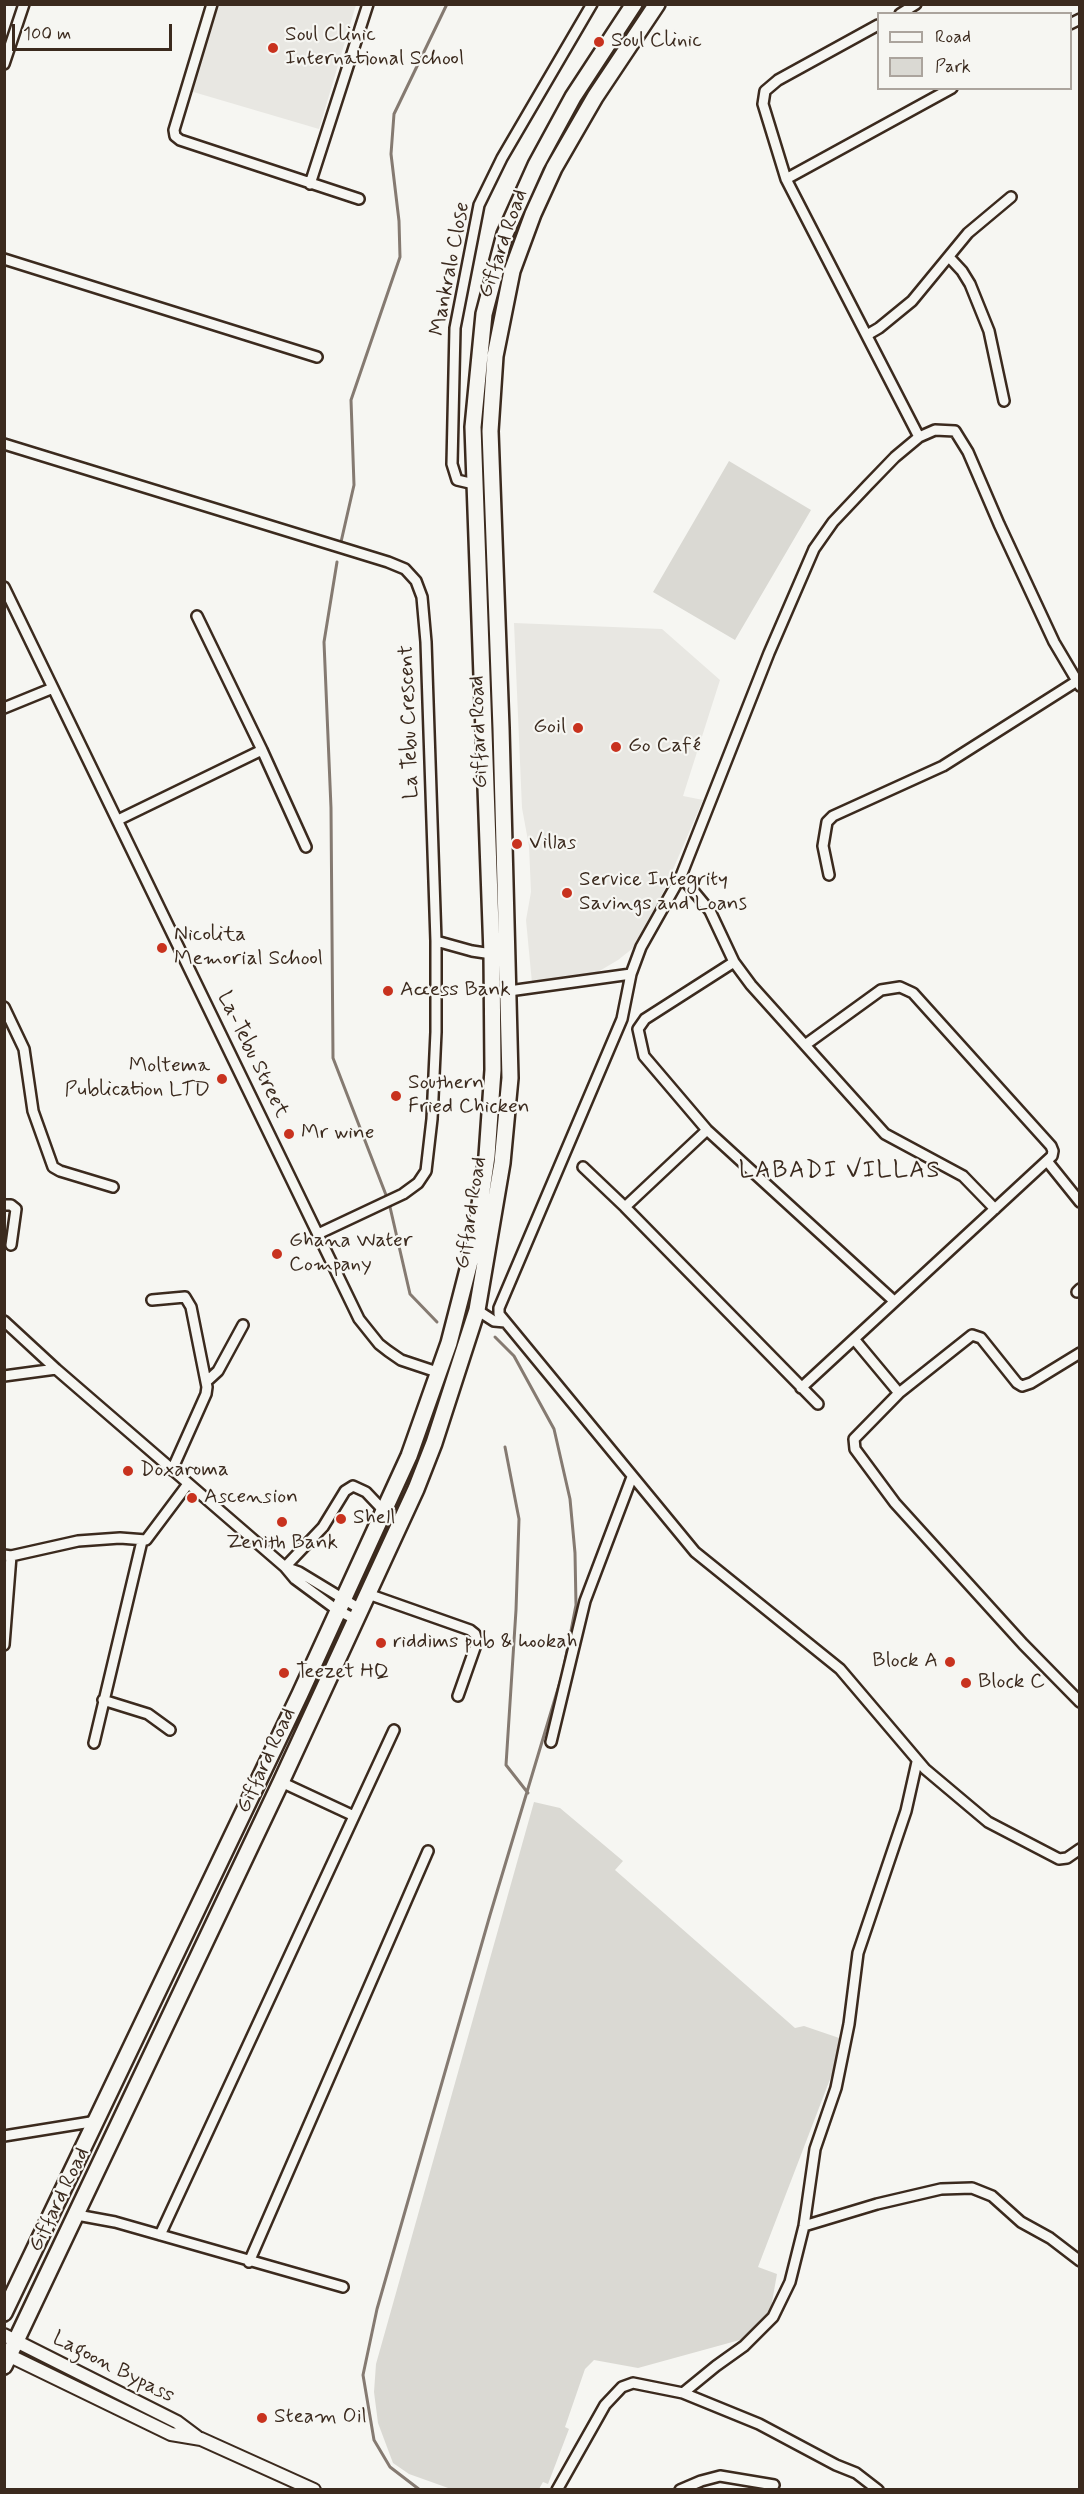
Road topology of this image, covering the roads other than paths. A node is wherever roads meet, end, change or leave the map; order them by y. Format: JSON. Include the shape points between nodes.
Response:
{"nodes":[{"id":1,"x":24,"y":4,"type":"edge"},
{"id":2,"x":212,"y":4,"type":"edge"},
{"id":3,"x":368,"y":4,"type":"edge"},
{"id":4,"x":592,"y":4,"type":"edge"},
{"id":5,"x":634,"y":4,"type":"edge"},
{"id":6,"x":657,"y":4,"type":"edge"},
{"id":7,"x":916,"y":4,"type":"edge"},
{"id":8,"x":903,"y":12,"type":"edge"},
{"id":9,"x":877,"y":26,"type":"edge"},
{"id":10,"x":4,"y":64,"type":"edge"},
{"id":11,"x":948,"y":90,"type":"edge"},
{"id":12,"x":786,"y":180,"type":"junction"},
{"id":13,"x":310,"y":184,"type":"junction"},
{"id":14,"x":1011,"y":197,"type":"dead end"},
{"id":15,"x":359,"y":199,"type":"dead end"},
{"id":16,"x":948,"y":257,"type":"junction"},
{"id":17,"x":4,"y":259,"type":"edge"},
{"id":18,"x":867,"y":335,"type":"junction"},
{"id":19,"x":317,"y":357,"type":"dead end"},
{"id":20,"x":1004,"y":401,"type":"dead end"},
{"id":21,"x":920,"y":437,"type":"junction"},
{"id":22,"x":4,"y":444,"type":"edge"},
{"id":23,"x":474,"y":484,"type":"junction"},
{"id":24,"x":4,"y":587,"type":"edge"},
{"id":25,"x":15,"y":611,"type":"junction"},
{"id":26,"x":4,"y":616,"type":"edge"},
{"id":27,"x":196,"y":616,"type":"dead end"},
{"id":28,"x":1078,"y":684,"type":"edge"},
{"id":29,"x":53,"y":688,"type":"junction"},
{"id":30,"x":4,"y":708,"type":"edge"},
{"id":31,"x":262,"y":750,"type":"junction"},
{"id":32,"x":118,"y":820,"type":"junction"},
{"id":33,"x":306,"y":847,"type":"dead end"},
{"id":34,"x":829,"y":875,"type":"dead end"},
{"id":35,"x":681,"y":876,"type":"junction"},
{"id":36,"x":436,"y":940,"type":"junction"},
{"id":37,"x":492,"y":954,"type":"junction"},
{"id":38,"x":734,"y":962,"type":"junction"},
{"id":39,"x":632,"y":975,"type":"junction"},
{"id":40,"x":509,"y":991,"type":"junction"},
{"id":41,"x":4,"y":1007,"type":"edge"},
{"id":42,"x":805,"y":1045,"type":"junction"},
{"id":43,"x":707,"y":1130,"type":"junction"},
{"id":44,"x":1047,"y":1161,"type":"junction"},
{"id":45,"x":583,"y":1167,"type":"dead end"},
{"id":46,"x":113,"y":1187,"type":"dead end"},
{"id":47,"x":1080,"y":1202,"type":"edge"},
{"id":48,"x":4,"y":1205,"type":"edge"},
{"id":49,"x":625,"y":1207,"type":"junction"},
{"id":50,"x":995,"y":1209,"type":"junction"},
{"id":51,"x":318,"y":1234,"type":"junction"},
{"id":52,"x":12,"y":1245,"type":"dead end"},
{"id":53,"x":152,"y":1300,"type":"dead end"},
{"id":54,"x":894,"y":1301,"type":"junction"},
{"id":55,"x":477,"y":1310,"type":"junction"},
{"id":56,"x":4,"y":1321,"type":"edge"},
{"id":57,"x":505,"y":1322,"type":"junction"},
{"id":58,"x":243,"y":1325,"type":"dead end"},
{"id":59,"x":854,"y":1339,"type":"junction"},
{"id":60,"x":1080,"y":1353,"type":"edge"},
{"id":61,"x":56,"y":1369,"type":"junction"},
{"id":62,"x":440,"y":1373,"type":"junction"},
{"id":63,"x":4,"y":1376,"type":"edge"},
{"id":64,"x":206,"y":1382,"type":"junction"},
{"id":65,"x":801,"y":1388,"type":"junction"},
{"id":66,"x":899,"y":1393,"type":"junction"},
{"id":67,"x":818,"y":1404,"type":"dead end"},
{"id":68,"x":172,"y":1470,"type":"junction"},
{"id":69,"x":632,"y":1476,"type":"junction"},
{"id":70,"x":189,"y":1484,"type":"junction"},
{"id":71,"x":384,"y":1511,"type":"junction"},
{"id":72,"x":142,"y":1541,"type":"junction"},
{"id":73,"x":8,"y":1556,"type":"edge"},
{"id":74,"x":285,"y":1567,"type":"junction"},
{"id":75,"x":368,"y":1594,"type":"junction"},
{"id":76,"x":340,"y":1605,"type":"junction"},
{"id":77,"x":358,"y":1614,"type":"junction"},
{"id":78,"x":4,"y":1645,"type":"edge"},
{"id":79,"x":458,"y":1696,"type":"dead end"},
{"id":80,"x":103,"y":1700,"type":"junction"},
{"id":81,"x":1080,"y":1702,"type":"edge"},
{"id":82,"x":170,"y":1730,"type":"dead end"},
{"id":83,"x":394,"y":1730,"type":"dead end"},
{"id":84,"x":551,"y":1742,"type":"dead end"},
{"id":85,"x":94,"y":1743,"type":"dead end"},
{"id":86,"x":917,"y":1762,"type":"junction"},
{"id":87,"x":281,"y":1782,"type":"junction"},
{"id":88,"x":354,"y":1816,"type":"junction"},
{"id":89,"x":1080,"y":1849,"type":"edge"},
{"id":90,"x":428,"y":1851,"type":"dead end"},
{"id":91,"x":97,"y":2121,"type":"junction"},
{"id":92,"x":4,"y":2136,"type":"edge"},
{"id":93,"x":77,"y":2215,"type":"junction"},
{"id":94,"x":804,"y":2226,"type":"junction"},
{"id":95,"x":160,"y":2235,"type":"junction"},
{"id":96,"x":1080,"y":2261,"type":"edge"},
{"id":97,"x":249,"y":2262,"type":"junction"},
{"id":98,"x":343,"y":2288,"type":"dead end"},
{"id":99,"x":4,"y":2313,"type":"edge"},
{"id":100,"x":8,"y":2350,"type":"edge"},
{"id":101,"x":683,"y":2393,"type":"junction"},
{"id":102,"x":774,"y":2485,"type":"dead end"},
{"id":103,"x":315,"y":2490,"type":"edge"},
{"id":104,"x":557,"y":2490,"type":"edge"},
{"id":105,"x":680,"y":2490,"type":"edge"},
{"id":106,"x":878,"y":2490,"type":"edge"}],
"edges":[{"from":1,"to":10,"type":"street"},
{"from":2,"to":13,"type":"street","via":[[174,130],[176,136]]},
{"from":3,"to":13,"type":"street"},
{"from":4,"to":23,"type":"street","name":"Mankralo Close","via":[[479,205],[455,328],[452,464],[457,480]]},
{"from":5,"to":23,"type":"main road","name":"Giffard Road","via":[[573,97],[505,234],[484,314],[473,427]]},
{"from":6,"to":40,"type":"main road","name":"Giffard Road","via":[[595,97],[554,168],[512,271],[495,356],[490,431]]},
{"from":7,"to":8,"type":"street"},
{"from":9,"to":12,"type":"street","via":[[765,91],[767,124]]},
{"from":11,"to":12,"type":"street"},
{"from":12,"to":18,"type":"street"},
{"from":13,"to":15,"type":"street"},
{"from":14,"to":16,"type":"street","via":[[968,232]]},
{"from":16,"to":18,"type":"street","via":[[912,301]]},
{"from":16,"to":20,"type":"street","via":[[970,284],[989,331]]},
{"from":17,"to":19,"type":"street"},
{"from":18,"to":21,"type":"street"},
{"from":21,"to":28,"type":"street","via":[[935,430],[955,431],[1054,642]]},
{"from":21,"to":35,"type":"street","via":[[867,486],[814,549]]},
{"from":22,"to":36,"type":"street","name":"La Tebu Crescent","via":[[388,562],[405,569],[416,581],[422,597],[426,642]]},
{"from":23,"to":37,"type":"main road","name":"Giffard Road"},
{"from":24,"to":25,"type":"street","name":"La-Tebu Street"},
{"from":25,"to":26,"type":"street"},
{"from":25,"to":29,"type":"street","name":"La-Tebu Street"},
{"from":27,"to":31,"type":"street"},
{"from":28,"to":34,"type":"street","via":[[943,766],[833,816],[827,822],[823,846]]},
{"from":29,"to":30,"type":"street"},
{"from":29,"to":32,"type":"street","name":"La-Tebu Street"},
{"from":31,"to":32,"type":"street"},
{"from":31,"to":33,"type":"street"},
{"from":32,"to":51,"type":"street","name":"La-Tebu Street"},
{"from":35,"to":38,"type":"street","via":[[710,911]]},
{"from":35,"to":39,"type":"street","via":[[641,947]]},
{"from":36,"to":37,"type":"street"},
{"from":36,"to":51,"type":"street","name":"La Tebu Crescent","via":[[436,1032],[426,1171],[403,1194]]},
{"from":37,"to":62,"type":"main road","name":"Giffard Road","via":[[493,1070],[487,1156],[474,1246]]},
{"from":38,"to":42,"type":"street"},
{"from":38,"to":43,"type":"street","via":[[645,1019],[639,1029],[644,1056]]},
{"from":39,"to":40,"type":"street"},
{"from":39,"to":57,"type":"street","via":[[622,1019],[499,1308]]},
{"from":40,"to":55,"type":"main road","name":"Giffard Road","via":[[510,1078],[502,1162]]},
{"from":41,"to":46,"type":"street","via":[[24,1049],[33,1111],[53,1167]]},
{"from":42,"to":44,"type":"street","via":[[881,990],[900,987],[913,993],[1051,1146],[1052,1156]]},
{"from":42,"to":50,"type":"street","via":[[885,1134],[963,1176]]},
{"from":43,"to":49,"type":"street"},
{"from":43,"to":54,"type":"street"},
{"from":44,"to":47,"type":"street"},
{"from":44,"to":50,"type":"street"},
{"from":45,"to":49,"type":"street"},
{"from":48,"to":52,"type":"street","via":[[16,1209]]},
{"from":49,"to":65,"type":"street"},
{"from":50,"to":54,"type":"street"},
{"from":51,"to":62,"type":"street","name":"La-Tebu Street","via":[[359,1319],[379,1344],[401,1359]]},
{"from":53,"to":64,"type":"street","via":[[185,1297],[191,1307]]},
{"from":54,"to":59,"type":"street"},
{"from":55,"to":57,"type":"street","via":[[494,1321]]},
{"from":55,"to":75,"type":"main road","name":"Giffard Road","via":[[434,1443]]},
{"from":56,"to":61,"type":"street"},
{"from":57,"to":69,"type":"street"},
{"from":58,"to":64,"type":"street","via":[[218,1371]]},
{"from":59,"to":65,"type":"street"},
{"from":59,"to":66,"type":"street"},
{"from":60,"to":66,"type":"street","via":[[1022,1386],[981,1338],[972,1335]]},
{"from":61,"to":63,"type":"street"},
{"from":61,"to":68,"type":"street"},
{"from":62,"to":71,"type":"main road","name":"Giffard Road"},
{"from":64,"to":68,"type":"street","via":[[206,1394]]},
{"from":65,"to":67,"type":"street"},
{"from":66,"to":81,"type":"street","via":[[854,1438],[855,1449],[895,1503]]},
{"from":68,"to":70,"type":"street"},
{"from":69,"to":84,"type":"street","via":[[585,1601]]},
{"from":69,"to":86,"type":"street","via":[[695,1552],[840,1669]]},
{"from":70,"to":72,"type":"street","via":[[150,1537]]},
{"from":70,"to":74,"type":"street"},
{"from":71,"to":74,"type":"street","via":[[366,1492],[353,1486],[345,1491],[323,1527]]},
{"from":71,"to":76,"type":"main road","name":"Giffard Road"},
{"from":72,"to":73,"type":"street","via":[[78,1540]]},
{"from":72,"to":80,"type":"street"},
{"from":73,"to":78,"type":"street"},
{"from":74,"to":76,"type":"street","via":[[299,1572]]},
{"from":75,"to":77,"type":"main road","name":"Giffard Road"},
{"from":75,"to":79,"type":"street","via":[[475,1634],[477,1642]]},
{"from":76,"to":77,"type":"street"},
{"from":76,"to":91,"type":"main road","name":"Giffard Road"},
{"from":77,"to":87,"type":"main road","name":"Giffard Road"},
{"from":80,"to":82,"type":"street","via":[[148,1714]]},
{"from":80,"to":85,"type":"street"},
{"from":83,"to":88,"type":"street"},
{"from":86,"to":89,"type":"street","via":[[988,1822],[1059,1859]]},
{"from":86,"to":94,"type":"street","via":[[906,1811],[858,1953],[836,2088],[814,2149]]},
{"from":87,"to":88,"type":"street"},
{"from":87,"to":93,"type":"main road","name":"Giffard Road"},
{"from":88,"to":95,"type":"street"},
{"from":90,"to":97,"type":"street"},
{"from":91,"to":92,"type":"street"},
{"from":91,"to":99,"type":"main road","name":"Giffard Road"},
{"from":93,"to":95,"type":"street"},
{"from":93,"to":100,"type":"main road","name":"Giffard Road"},
{"from":94,"to":96,"type":"street","via":[[941,2189],[972,2188],[992,2196],[1021,2222]]},
{"from":94,"to":101,"type":"street","via":[[790,2282],[773,2317],[744,2346]]},
{"from":95,"to":97,"type":"street"},
{"from":97,"to":98,"type":"street"},
{"from":100,"to":103,"type":"street","name":"Lagoon Bypass","via":[[171,2434],[201,2439]]},
{"from":101,"to":104,"type":"street","via":[[633,2383],[622,2387],[605,2405]]},
{"from":101,"to":106,"type":"street","via":[[759,2424],[856,2473]]},
{"from":102,"to":105,"type":"street","via":[[720,2476]]}]}
